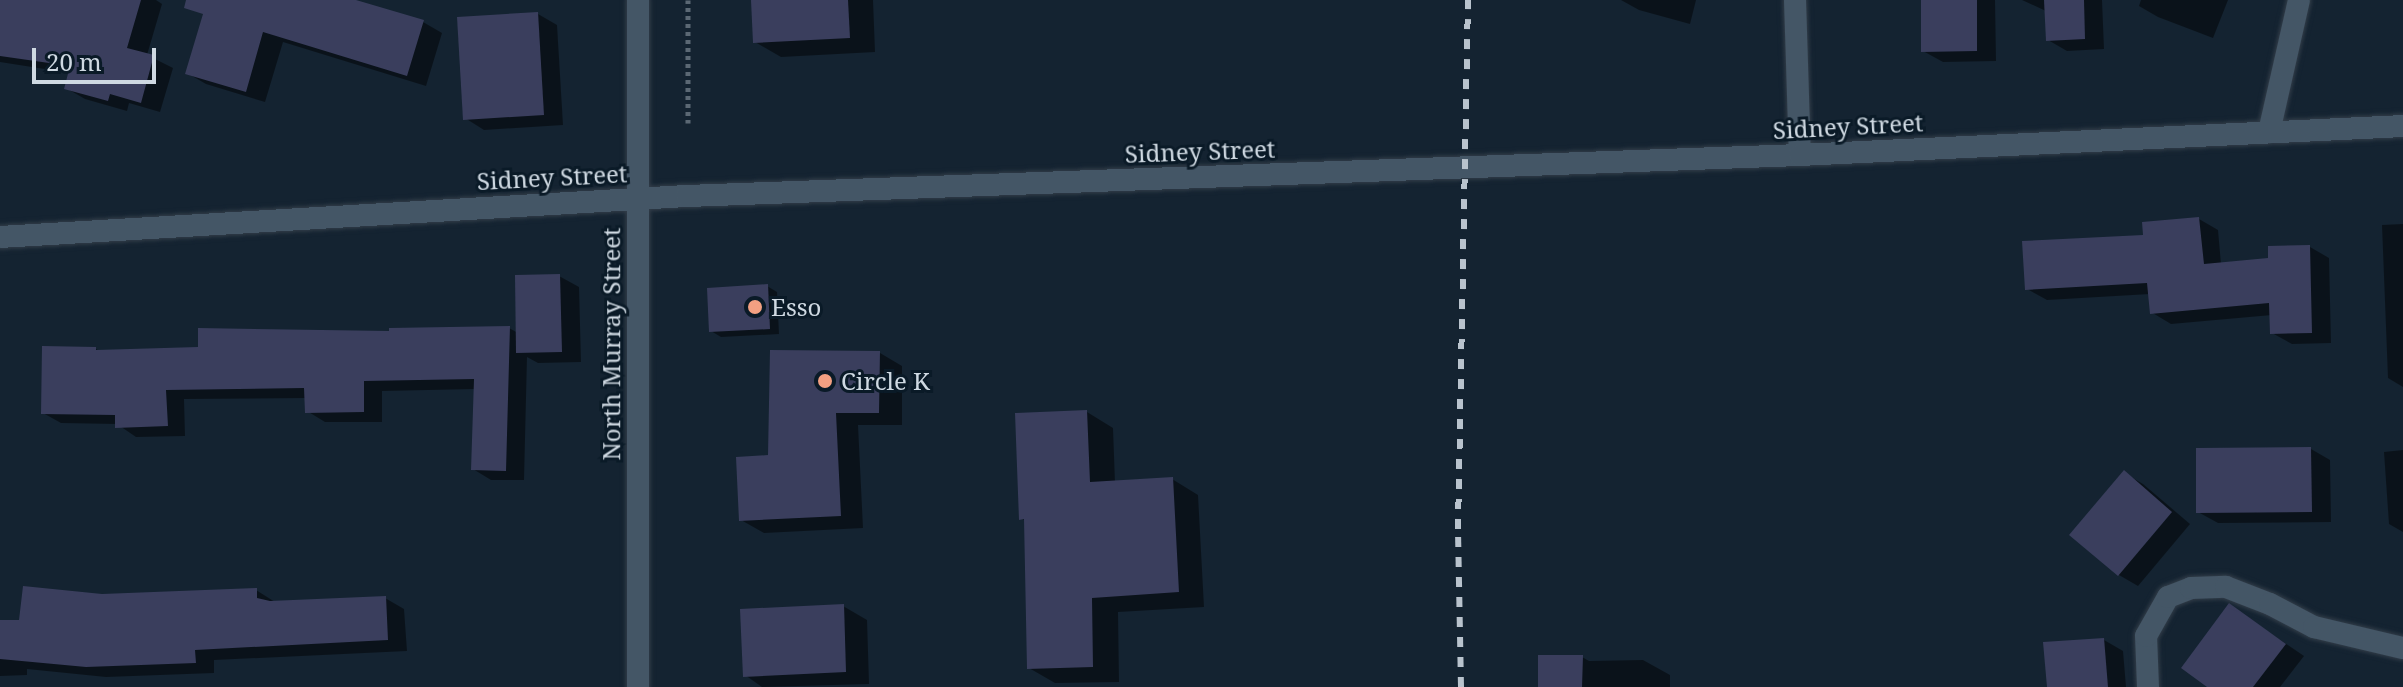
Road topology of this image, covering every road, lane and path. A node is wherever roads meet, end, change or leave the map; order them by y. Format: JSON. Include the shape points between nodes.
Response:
{"nodes":[{"id":1,"x":638,"y":0,"type":"edge"},
{"id":2,"x":688,"y":0,"type":"edge"},
{"id":3,"x":1795,"y":0,"type":"edge"},
{"id":4,"x":2299,"y":0,"type":"edge"},
{"id":5,"x":688,"y":123,"type":"dead end"},
{"id":6,"x":2403,"y":126,"type":"edge"},
{"id":7,"x":2269,"y":132,"type":"junction"},
{"id":8,"x":1800,"y":155,"type":"junction"},
{"id":9,"x":636,"y":198,"type":"junction"},
{"id":10,"x":0,"y":237,"type":"edge"},
{"id":11,"x":2403,"y":648,"type":"edge"},
{"id":12,"x":638,"y":687,"type":"edge"},
{"id":13,"x":2148,"y":687,"type":"edge"}],
"edges":[{"from":1,"to":9,"type":"main road","name":"North Murray Street"},
{"from":2,"to":5,"type":"path"},
{"from":3,"to":8,"type":"main road"},
{"from":4,"to":7,"type":"main road"},
{"from":6,"to":7,"type":"main road","name":"Sidney Street"},
{"from":7,"to":8,"type":"main road","name":"Sidney Street"},
{"from":8,"to":9,"type":"main road","name":"Sidney Street"},
{"from":9,"to":10,"type":"main road","name":"Sidney Street"},
{"from":9,"to":12,"type":"main road","name":"North Murray Street"},
{"from":11,"to":13,"type":"main road","via":[[2314,627],[2226,587],[2191,588],[2168,597],[2146,636]]}]}
